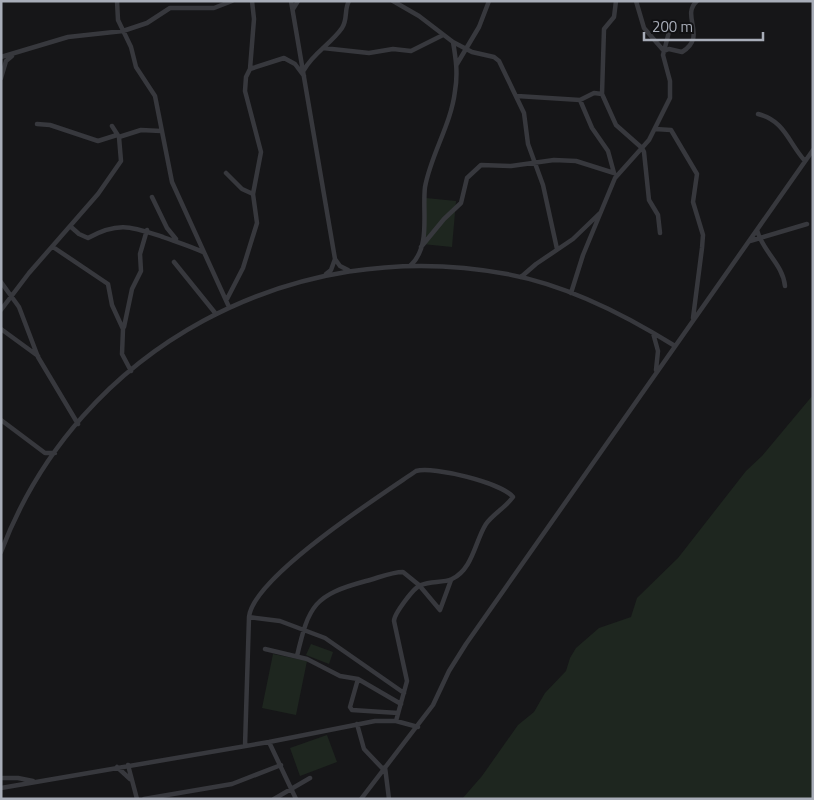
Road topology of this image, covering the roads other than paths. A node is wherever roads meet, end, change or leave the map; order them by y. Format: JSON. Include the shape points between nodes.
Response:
{"nodes":[{"id":1,"x":117,"y":1,"type":"edge"},
{"id":2,"x":232,"y":1,"type":"edge"},
{"id":3,"x":252,"y":1,"type":"edge"},
{"id":4,"x":291,"y":1,"type":"edge"},
{"id":5,"x":298,"y":1,"type":"edge"},
{"id":6,"x":349,"y":1,"type":"edge"},
{"id":7,"x":393,"y":1,"type":"edge"},
{"id":8,"x":488,"y":1,"type":"edge"},
{"id":9,"x":616,"y":1,"type":"edge"},
{"id":10,"x":636,"y":1,"type":"edge"},
{"id":11,"x":697,"y":1,"type":"edge"},
{"id":12,"x":293,"y":9,"type":"junction"},
{"id":13,"x":670,"y":28,"type":"dead end"},
{"id":14,"x":123,"y":31,"type":"junction"},
{"id":15,"x":443,"y":35,"type":"junction"},
{"id":16,"x":453,"y":42,"type":"junction"},
{"id":17,"x":324,"y":48,"type":"junction"},
{"id":18,"x":466,"y":48,"type":"junction"},
{"id":19,"x":664,"y":51,"type":"junction"},
{"id":20,"x":12,"y":56,"type":"junction"},
{"id":21,"x":1,"y":57,"type":"edge"},
{"id":22,"x":457,"y":64,"type":"junction"},
{"id":23,"x":250,"y":69,"type":"junction"},
{"id":24,"x":304,"y":70,"type":"junction"},
{"id":25,"x":1,"y":78,"type":"edge"},
{"id":26,"x":305,"y":78,"type":"junction"},
{"id":27,"x":602,"y":94,"type":"junction"},
{"id":28,"x":516,"y":96,"type":"junction"},
{"id":29,"x":580,"y":100,"type":"junction"},
{"id":30,"x":758,"y":114,"type":"dead end"},
{"id":31,"x":36,"y":124,"type":"dead end"},
{"id":32,"x":112,"y":126,"type":"dead end"},
{"id":33,"x":656,"y":129,"type":"junction"},
{"id":34,"x":161,"y":131,"type":"junction"},
{"id":35,"x":118,"y":136,"type":"junction"},
{"id":36,"x":642,"y":148,"type":"junction"},
{"id":37,"x":813,"y":150,"type":"edge"},
{"id":38,"x":805,"y":161,"type":"junction"},
{"id":39,"x":536,"y":163,"type":"junction"},
{"id":40,"x":226,"y":173,"type":"dead end"},
{"id":41,"x":614,"y":176,"type":"junction"},
{"id":42,"x":253,"y":194,"type":"junction"},
{"id":43,"x":152,"y":197,"type":"dead end"},
{"id":44,"x":602,"y":213,"type":"junction"},
{"id":45,"x":807,"y":224,"type":"dead end"},
{"id":46,"x":70,"y":226,"type":"junction"},
{"id":47,"x":147,"y":230,"type":"junction"},
{"id":48,"x":757,"y":230,"type":"junction"},
{"id":49,"x":660,"y":233,"type":"dead end"},
{"id":50,"x":759,"y":238,"type":"junction"},
{"id":51,"x":177,"y":240,"type":"junction"},
{"id":52,"x":749,"y":242,"type":"junction"},
{"id":53,"x":52,"y":247,"type":"junction"},
{"id":54,"x":421,"y":248,"type":"junction"},
{"id":55,"x":557,"y":249,"type":"junction"},
{"id":56,"x":204,"y":253,"type":"junction"},
{"id":57,"x":419,"y":255,"type":"junction"},
{"id":58,"x":335,"y":259,"type":"junction"},
{"id":59,"x":174,"y":262,"type":"dead end"},
{"id":60,"x":411,"y":265,"type":"junction"},
{"id":61,"x":424,"y":265,"type":"junction"},
{"id":62,"x":349,"y":271,"type":"junction"},
{"id":63,"x":326,"y":274,"type":"junction"},
{"id":64,"x":521,"y":278,"type":"junction"},
{"id":65,"x":1,"y":282,"type":"edge"},
{"id":66,"x":786,"y":286,"type":"dead end"},
{"id":67,"x":571,"y":293,"type":"junction"},
{"id":68,"x":11,"y":297,"type":"junction"},
{"id":69,"x":227,"y":299,"type":"junction"},
{"id":70,"x":230,"y":307,"type":"junction"},
{"id":71,"x":1,"y":310,"type":"edge"},
{"id":72,"x":216,"y":314,"type":"junction"},
{"id":73,"x":692,"y":321,"type":"junction"},
{"id":74,"x":1,"y":329,"type":"edge"},
{"id":75,"x":124,"y":329,"type":"junction"},
{"id":76,"x":652,"y":332,"type":"junction"},
{"id":77,"x":675,"y":346,"type":"junction"},
{"id":78,"x":38,"y":356,"type":"junction"},
{"id":79,"x":131,"y":371,"type":"junction"},
{"id":80,"x":656,"y":371,"type":"junction"},
{"id":81,"x":1,"y":420,"type":"edge"},
{"id":82,"x":78,"y":424,"type":"junction"},
{"id":83,"x":45,"y":453,"type":"junction"},
{"id":84,"x":55,"y":453,"type":"junction"},
{"id":85,"x":46,"y":464,"type":"junction"},
{"id":86,"x":1,"y":552,"type":"edge"},
{"id":87,"x":451,"y":580,"type":"junction"},
{"id":88,"x":419,"y":585,"type":"junction"},
{"id":89,"x":249,"y":617,"type":"junction"},
{"id":90,"x":304,"y":629,"type":"junction"},
{"id":91,"x":265,"y":649,"type":"dead end"},
{"id":92,"x":297,"y":656,"type":"junction"},
{"id":93,"x":358,"y":679,"type":"junction"},
{"id":94,"x":404,"y":693,"type":"junction"},
{"id":95,"x":401,"y":704,"type":"junction"},
{"id":96,"x":398,"y":713,"type":"junction"},
{"id":97,"x":396,"y":721,"type":"junction"},
{"id":98,"x":357,"y":724,"type":"junction"},
{"id":99,"x":418,"y":727,"type":"junction"},
{"id":100,"x":269,"y":742,"type":"junction"},
{"id":101,"x":245,"y":746,"type":"junction"},
{"id":102,"x":128,"y":765,"type":"junction"},
{"id":103,"x":281,"y":766,"type":"junction"},
{"id":104,"x":117,"y":767,"type":"junction"},
{"id":105,"x":384,"y":768,"type":"junction"},
{"id":106,"x":1,"y":778,"type":"edge"},
{"id":107,"x":310,"y":778,"type":"dead end"},
{"id":108,"x":131,"y":780,"type":"junction"},
{"id":109,"x":34,"y":782,"type":"junction"},
{"id":110,"x":1,"y":788,"type":"edge"},
{"id":111,"x":290,"y":788,"type":"junction"},
{"id":112,"x":137,"y":799,"type":"edge"},
{"id":113,"x":144,"y":799,"type":"edge"},
{"id":114,"x":274,"y":799,"type":"edge"},
{"id":115,"x":296,"y":799,"type":"edge"},
{"id":116,"x":361,"y":799,"type":"edge"},
{"id":117,"x":389,"y":799,"type":"edge"}],
"edges":[{"from":1,"to":14,"type":"street","via":[[117,16]]},
{"from":2,"to":14,"type":"street","via":[[214,8],[170,8],[147,23]]},
{"from":3,"to":23,"type":"street","via":[[254,19]]},
{"from":4,"to":12,"type":"street"},
{"from":5,"to":12,"type":"street"},
{"from":6,"to":17,"type":"street","via":[[344,25]]},
{"from":7,"to":15,"type":"street"},
{"from":8,"to":18,"type":"street","via":[[486,14]]},
{"from":9,"to":27,"type":"street","via":[[614,17],[604,29]]},
{"from":10,"to":19,"type":"street","via":[[644,28]]},
{"from":11,"to":19,"type":"street","via":[[690,13],[695,31],[693,41],[682,52]]},
{"from":12,"to":24,"type":"street"},
{"from":13,"to":19,"type":"street"},
{"from":14,"to":20,"type":"street","via":[[68,37]]},
{"from":14,"to":34,"type":"street","via":[[139,73],[155,96]]},
{"from":15,"to":16,"type":"street"},
{"from":15,"to":17,"type":"street","via":[[411,51],[393,49],[369,53]]},
{"from":16,"to":18,"type":"street"},
{"from":16,"to":22,"type":"street"},
{"from":17,"to":24,"type":"street","via":[[309,60]]},
{"from":18,"to":22,"type":"street"},
{"from":18,"to":28,"type":"street","via":[[499,61]]},
{"from":19,"to":33,"type":"street","via":[[670,98]]},
{"from":20,"to":21,"type":"street"},
{"from":20,"to":25,"type":"street","via":[[6,62]]},
{"from":22,"to":54,"type":"street","via":[[452,106],[425,189]]},
{"from":23,"to":26,"type":"street","via":[[284,58],[294,64]]},
{"from":23,"to":42,"type":"street","via":[[245,91],[262,152]]},
{"from":24,"to":26,"type":"street"},
{"from":26,"to":58,"type":"street"},
{"from":27,"to":29,"type":"street"},
{"from":27,"to":36,"type":"street","via":[[616,125]]},
{"from":28,"to":29,"type":"street"},
{"from":28,"to":39,"type":"street","via":[[524,113],[528,144]]},
{"from":29,"to":41,"type":"street","via":[[592,128],[608,151]]},
{"from":30,"to":38,"type":"street","via":[[782,127],[792,147]]},
{"from":31,"to":35,"type":"street","via":[[50,125],[98,142]]},
{"from":32,"to":35,"type":"street"},
{"from":33,"to":36,"type":"street"},
{"from":33,"to":73,"type":"street","via":[[671,130],[697,174],[693,202],[703,241]]},
{"from":34,"to":35,"type":"street","via":[[141,130]]},
{"from":34,"to":56,"type":"street","via":[[172,182]]},
{"from":35,"to":46,"type":"street","via":[[122,161]]},
{"from":36,"to":41,"type":"street"},
{"from":36,"to":49,"type":"street","via":[[649,200],[658,215]]},
{"from":37,"to":38,"type":"street"},
{"from":38,"to":48,"type":"street"},
{"from":39,"to":41,"type":"street","via":[[576,161]]},
{"from":39,"to":54,"type":"street","via":[[479,166],[467,178],[462,203],[449,213]]},
{"from":39,"to":55,"type":"street","via":[[550,209]]},
{"from":40,"to":42,"type":"street","via":[[242,189]]},
{"from":41,"to":44,"type":"street"},
{"from":42,"to":69,"type":"street","via":[[257,226],[243,268]]},
{"from":43,"to":51,"type":"street","via":[[167,228]]},
{"from":44,"to":55,"type":"street"},
{"from":44,"to":67,"type":"street","via":[[583,255]]},
{"from":45,"to":50,"type":"street"},
{"from":46,"to":47,"type":"street","via":[[88,238],[126,227]]},
{"from":46,"to":53,"type":"street"},
{"from":47,"to":51,"type":"street"},
{"from":47,"to":75,"type":"street"},
{"from":48,"to":50,"type":"street"},
{"from":48,"to":52,"type":"street"},
{"from":50,"to":52,"type":"street"},
{"from":50,"to":66,"type":"street","via":[[782,272]]},
{"from":51,"to":56,"type":"street"},
{"from":52,"to":73,"type":"street"},
{"from":53,"to":68,"type":"street"},
{"from":53,"to":75,"type":"street","via":[[106,281],[112,305]]},
{"from":54,"to":57,"type":"street"},
{"from":55,"to":64,"type":"street"},
{"from":56,"to":69,"type":"street"},
{"from":57,"to":60,"type":"street"},
{"from":57,"to":61,"type":"street"},
{"from":58,"to":62,"type":"street"},
{"from":58,"to":63,"type":"street"},
{"from":59,"to":72,"type":"street"},
{"from":60,"to":61,"type":"street"},
{"from":60,"to":62,"type":"street"},
{"from":61,"to":64,"type":"street","via":[[453,266]]},
{"from":62,"to":63,"type":"street"},
{"from":63,"to":70,"type":"street","via":[[288,284]]},
{"from":64,"to":67,"type":"street"},
{"from":65,"to":68,"type":"street"},
{"from":67,"to":76,"type":"street","via":[[604,306]]},
{"from":68,"to":71,"type":"street"},
{"from":68,"to":78,"type":"street","via":[[19,307]]},
{"from":69,"to":70,"type":"street"},
{"from":70,"to":72,"type":"street"},
{"from":72,"to":79,"type":"street","via":[[154,351]]},
{"from":73,"to":77,"type":"street"},
{"from":74,"to":78,"type":"street"},
{"from":75,"to":79,"type":"street","via":[[122,354]]},
{"from":76,"to":77,"type":"street"},
{"from":76,"to":80,"type":"street","via":[[657,342]]},
{"from":77,"to":80,"type":"street"},
{"from":78,"to":82,"type":"street"},
{"from":79,"to":82,"type":"street","via":[[102,396]]},
{"from":80,"to":99,"type":"street","via":[[466,644]]},
{"from":81,"to":83,"type":"street"},
{"from":82,"to":84,"type":"street"},
{"from":83,"to":84,"type":"street"},
{"from":83,"to":85,"type":"street"},
{"from":84,"to":85,"type":"street"},
{"from":85,"to":86,"type":"street"},
{"from":87,"to":88,"type":"street"},
{"from":87,"to":88,"type":"street","via":[[440,610]]},
{"from":87,"to":89,"type":"street","via":[[477,547],[485,526],[513,497],[452,472],[425,468],[326,532],[254,600]]},
{"from":88,"to":90,"type":"street","via":[[408,574],[399,572],[333,591],[319,602]]},
{"from":88,"to":94,"type":"street","via":[[394,617],[407,681]]},
{"from":89,"to":90,"type":"street","via":[[280,621]]},
{"from":89,"to":101,"type":"street"},
{"from":90,"to":92,"type":"street"},
{"from":90,"to":94,"type":"street","via":[[343,648]]},
{"from":91,"to":92,"type":"street"},
{"from":92,"to":93,"type":"street","via":[[340,676]]},
{"from":93,"to":95,"type":"street"},
{"from":93,"to":96,"type":"street","via":[[350,707],[352,710]]},
{"from":94,"to":95,"type":"street"},
{"from":95,"to":96,"type":"street"},
{"from":96,"to":97,"type":"street"},
{"from":97,"to":98,"type":"street"},
{"from":97,"to":99,"type":"street"},
{"from":98,"to":100,"type":"street"},
{"from":98,"to":105,"type":"street","via":[[364,749]]},
{"from":99,"to":105,"type":"street"},
{"from":100,"to":101,"type":"street"},
{"from":100,"to":103,"type":"street"},
{"from":101,"to":102,"type":"street"},
{"from":102,"to":104,"type":"street"},
{"from":102,"to":108,"type":"street"},
{"from":103,"to":111,"type":"street"},
{"from":103,"to":113,"type":"street","via":[[232,784]]},
{"from":104,"to":108,"type":"street"},
{"from":104,"to":109,"type":"street"},
{"from":105,"to":116,"type":"street"},
{"from":105,"to":117,"type":"street"},
{"from":106,"to":109,"type":"street"},
{"from":107,"to":111,"type":"street"},
{"from":108,"to":112,"type":"street"},
{"from":109,"to":110,"type":"street"},
{"from":111,"to":114,"type":"street"},
{"from":111,"to":115,"type":"street"}]}
